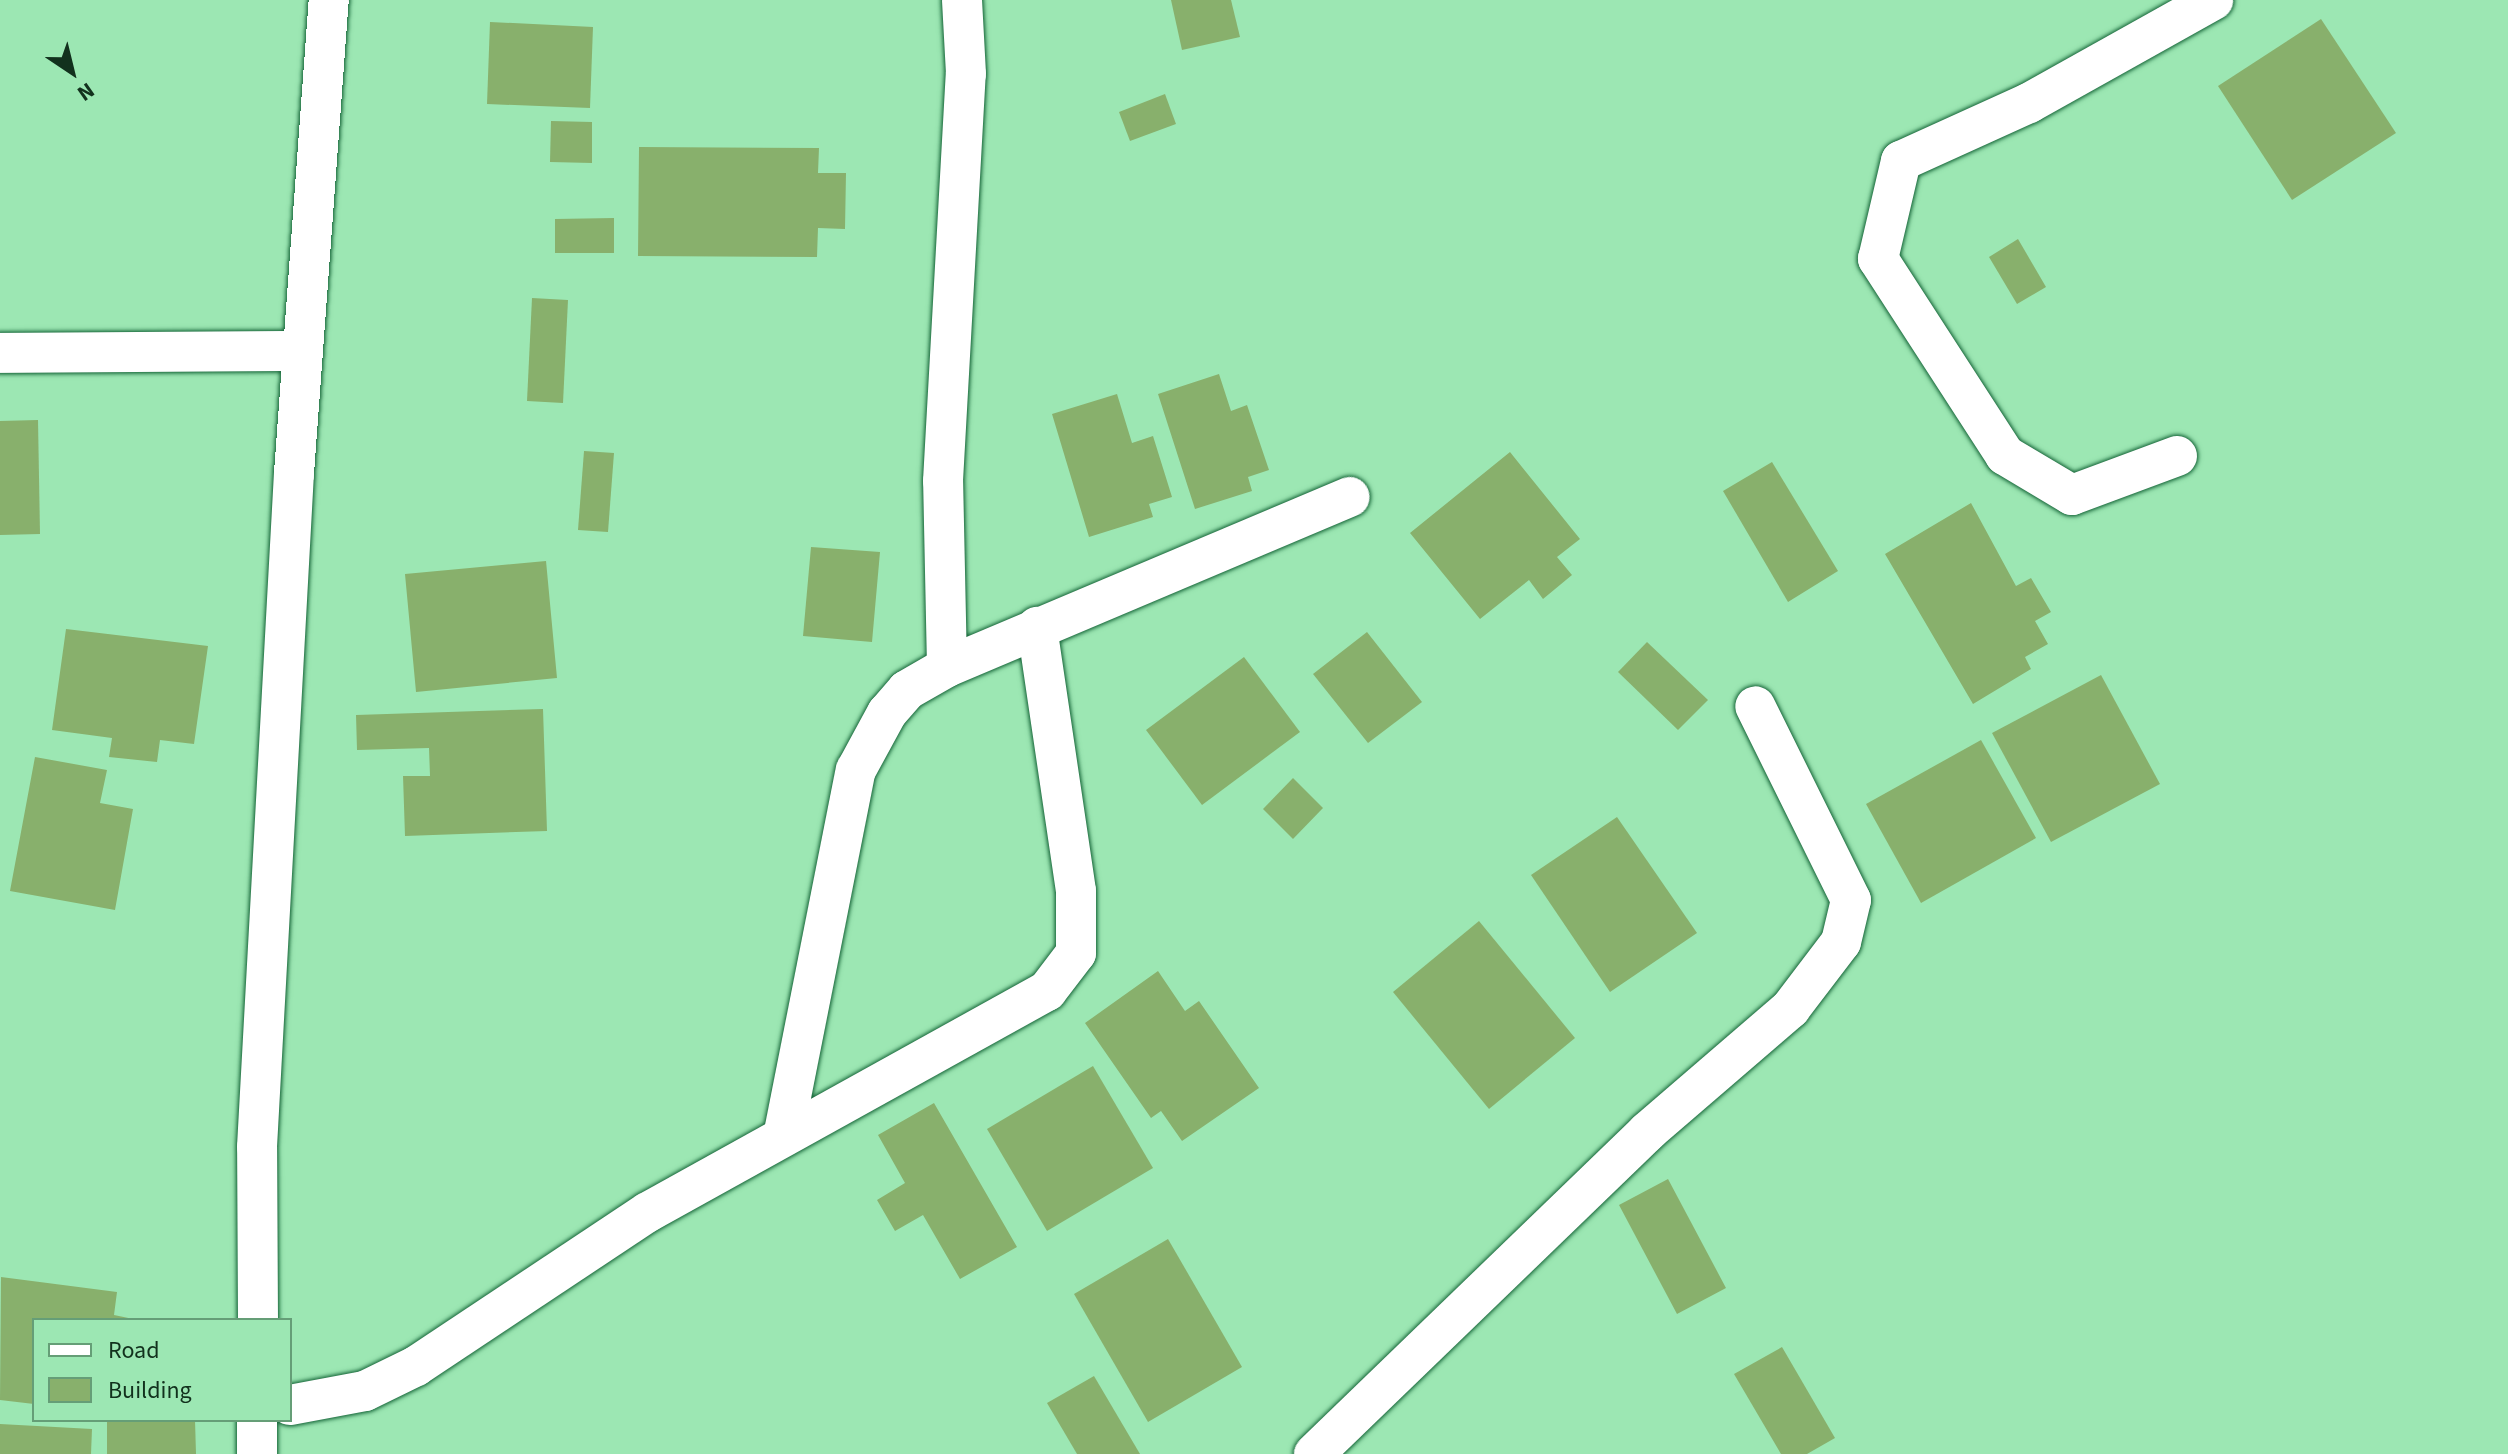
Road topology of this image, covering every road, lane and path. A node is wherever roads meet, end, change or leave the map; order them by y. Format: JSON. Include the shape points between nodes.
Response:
{"nodes":[{"id":1,"x":329,"y":0,"type":"edge"},
{"id":2,"x":962,"y":0,"type":"edge"},
{"id":3,"x":2213,"y":0,"type":"edge"},
{"id":4,"x":302,"y":351,"type":"junction"},
{"id":5,"x":0,"y":353,"type":"edge"},
{"id":6,"x":2177,"y":456,"type":"dead end"},
{"id":7,"x":1350,"y":497,"type":"dead end"},
{"id":8,"x":1037,"y":627,"type":"junction"},
{"id":9,"x":947,"y":667,"type":"junction"},
{"id":10,"x":1755,"y":706,"type":"dead end"},
{"id":11,"x":784,"y":1132,"type":"junction"},
{"id":12,"x":258,"y":1318,"type":"edge"},
{"id":13,"x":292,"y":1405,"type":"edge"},
{"id":14,"x":257,"y":1422,"type":"edge"},
{"id":15,"x":257,"y":1454,"type":"edge"},
{"id":16,"x":1314,"y":1454,"type":"edge"}],
"edges":[{"from":1,"to":4,"type":"street"},
{"from":2,"to":9,"type":"street","via":[[966,74],[943,481]]},
{"from":3,"to":6,"type":"street","via":[[2029,103],[1901,161],[1878,259],[2005,455],[2072,495]]},
{"from":4,"to":5,"type":"street"},
{"from":4,"to":12,"type":"street","via":[[257,1147]]},
{"from":7,"to":8,"type":"street"},
{"from":8,"to":9,"type":"street"},
{"from":8,"to":11,"type":"street","via":[[1076,891],[1076,953],[1047,991]]},
{"from":9,"to":11,"type":"street","via":[[907,690],[887,713],[856,770]]},
{"from":10,"to":16,"type":"street","via":[[1851,900],[1841,942],[1790,1009],[1647,1132]]},
{"from":11,"to":13,"type":"street","via":[[648,1212],[416,1366],[365,1391]]},
{"from":14,"to":15,"type":"street"}]}
